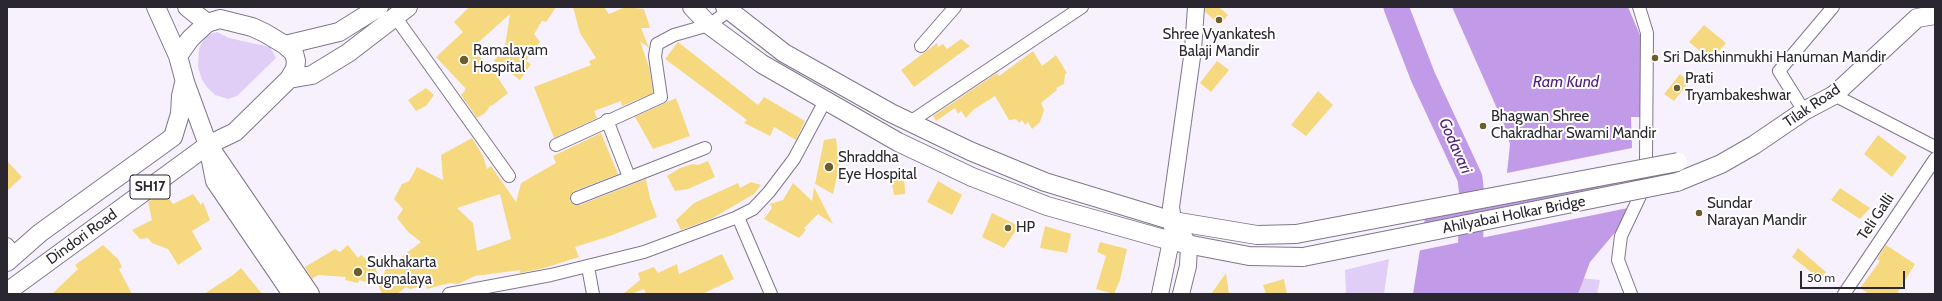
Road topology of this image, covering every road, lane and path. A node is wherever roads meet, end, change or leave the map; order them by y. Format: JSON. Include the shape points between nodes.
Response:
{"nodes":[{"id":1,"x":156,"y":7,"type":"edge"},
{"id":2,"x":187,"y":7,"type":"edge"},
{"id":3,"x":379,"y":7,"type":"edge"},
{"id":4,"x":692,"y":7,"type":"edge"},
{"id":5,"x":955,"y":7,"type":"edge"},
{"id":6,"x":1082,"y":7,"type":"edge"},
{"id":7,"x":1196,"y":7,"type":"edge"},
{"id":8,"x":1639,"y":7,"type":"edge"},
{"id":9,"x":1833,"y":7,"type":"edge"},
{"id":10,"x":729,"y":8,"type":"edge"},
{"id":11,"x":402,"y":13,"type":"edge"},
{"id":12,"x":1935,"y":15,"type":"edge"},
{"id":13,"x":207,"y":24,"type":"junction"},
{"id":14,"x":709,"y":25,"type":"junction"},
{"id":15,"x":285,"y":45,"type":"junction"},
{"id":16,"x":921,"y":46,"type":"dead end"},
{"id":17,"x":178,"y":56,"type":"junction"},
{"id":18,"x":290,"y":80,"type":"junction"},
{"id":19,"x":185,"y":82,"type":"junction"},
{"id":20,"x":1834,"y":95,"type":"junction"},
{"id":21,"x":825,"y":101,"type":"junction"},
{"id":22,"x":1804,"y":111,"type":"junction"},
{"id":23,"x":607,"y":120,"type":"junction"},
{"id":24,"x":910,"y":122,"type":"junction"},
{"id":25,"x":208,"y":145,"type":"junction"},
{"id":26,"x":556,"y":145,"type":"dead end"},
{"id":27,"x":1935,"y":147,"type":"edge"},
{"id":28,"x":705,"y":148,"type":"dead end"},
{"id":29,"x":1935,"y":159,"type":"edge"},
{"id":30,"x":1721,"y":164,"type":"junction"},
{"id":31,"x":508,"y":176,"type":"dead end"},
{"id":32,"x":630,"y":178,"type":"junction"},
{"id":33,"x":577,"y":198,"type":"dead end"},
{"id":34,"x":738,"y":217,"type":"junction"},
{"id":35,"x":1173,"y":221,"type":"junction"},
{"id":36,"x":1171,"y":241,"type":"junction"},
{"id":37,"x":1190,"y":245,"type":"junction"},
{"id":38,"x":10,"y":253,"type":"edge"},
{"id":39,"x":588,"y":267,"type":"junction"},
{"id":40,"x":7,"y":292,"type":"edge"},
{"id":41,"x":292,"y":294,"type":"edge"},
{"id":42,"x":310,"y":294,"type":"edge"},
{"id":43,"x":449,"y":294,"type":"edge"},
{"id":44,"x":593,"y":294,"type":"edge"},
{"id":45,"x":771,"y":294,"type":"edge"},
{"id":46,"x":1160,"y":294,"type":"edge"},
{"id":47,"x":1181,"y":294,"type":"edge"},
{"id":48,"x":1631,"y":294,"type":"edge"},
{"id":49,"x":1844,"y":294,"type":"edge"}],
"edges":[{"from":1,"to":17,"type":"main road"},
{"from":2,"to":13,"type":"main road"},
{"from":3,"to":15,"type":"main road","via":[[339,32]]},
{"from":4,"to":14,"type":"main road","name":"Ahilyabai Holkar Bridge"},
{"from":5,"to":16,"type":"street"},
{"from":6,"to":24,"type":"street"},
{"from":7,"to":35,"type":"street","via":[[1191,64],[1171,208]]},
{"from":8,"to":48,"type":"street","via":[[1647,33],[1646,160],[1640,196],[1621,236],[1618,260]]},
{"from":9,"to":22,"type":"street","via":[[1779,72]]},
{"from":10,"to":14,"type":"street"},
{"from":10,"to":24,"type":"main road","name":"Ahilyabai Holkar Bridge","via":[[784,53]]},
{"from":11,"to":18,"type":"main road","via":[[348,53],[312,75]]},
{"from":11,"to":31,"type":"street"},
{"from":12,"to":20,"type":"main road","name":"Tilak Road","via":[[1917,18]]},
{"from":13,"to":15,"type":"main road","via":[[220,19],[228,20],[252,27]]},
{"from":13,"to":17,"type":"main road","via":[[190,39]]},
{"from":14,"to":21,"type":"main road","name":"Ahilyabai Holkar Bridge","via":[[762,64]]},
{"from":14,"to":23,"type":"street","via":[[674,35],[657,44],[655,56],[661,97]]},
{"from":15,"to":18,"type":"main road","via":[[294,53],[296,61]]},
{"from":17,"to":19,"type":"main road"},
{"from":18,"to":25,"type":"main road","name":"Dindori Road","number":"SH17","via":[[235,132]]},
{"from":19,"to":25,"type":"main road"},
{"from":19,"to":38,"type":"main road","via":[[173,137]]},
{"from":20,"to":22,"type":"main road","name":"Tilak Road"},
{"from":20,"to":27,"type":"street"},
{"from":21,"to":34,"type":"street","via":[[782,176],[753,209]]},
{"from":21,"to":36,"type":"main road","name":"Ahilyabai Holkar Bridge","via":[[898,142],[972,177],[1047,206]]},
{"from":22,"to":30,"type":"main road","name":"Tilak Road"},
{"from":23,"to":26,"type":"street"},
{"from":23,"to":32,"type":"street"},
{"from":24,"to":35,"type":"main road","name":"Ahilyabai Holkar Bridge","via":[[1045,182]]},
{"from":25,"to":40,"type":"main road","name":"Dindori Road","number":"SH17"},
{"from":25,"to":41,"type":"main road","via":[[215,181]]},
{"from":25,"to":42,"type":"main road"},
{"from":28,"to":32,"type":"street"},
{"from":29,"to":49,"type":"street","name":"Teli Galli"},
{"from":30,"to":35,"type":"main road","name":"Ahilyabai Holkar Bridge","bridge":true,"via":[[1678,162],[1296,234],[1257,236]]},
{"from":30,"to":37,"type":"main road","name":"Ahilyabai Holkar Bridge","bridge":true,"via":[[1677,182],[1303,257],[1250,256]]},
{"from":32,"to":33,"type":"street"},
{"from":34,"to":39,"type":"street","via":[[644,252]]},
{"from":34,"to":45,"type":"street"},
{"from":35,"to":36,"type":"street"},
{"from":35,"to":37,"type":"street"},
{"from":36,"to":37,"type":"main road","name":"Ahilyabai Holkar Bridge"},
{"from":36,"to":46,"type":"street"},
{"from":37,"to":47,"type":"street"},
{"from":39,"to":43,"type":"street"},
{"from":39,"to":44,"type":"street"}]}
